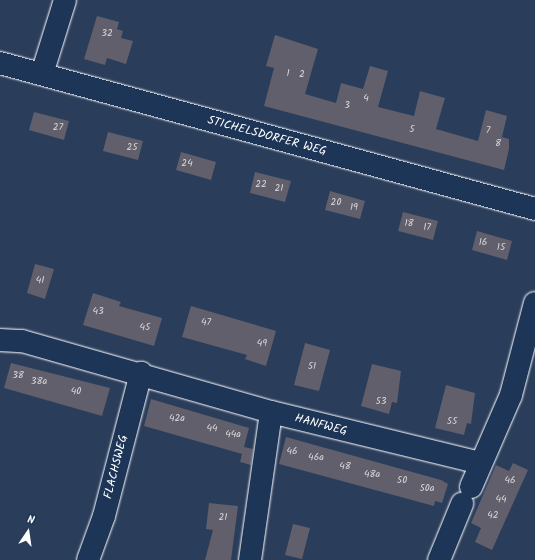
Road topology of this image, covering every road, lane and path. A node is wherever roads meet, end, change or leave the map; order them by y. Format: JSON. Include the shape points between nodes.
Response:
{"nodes":[{"id":1,"x":65,"y":0,"type":"edge"},
{"id":2,"x":0,"y":63,"type":"edge"},
{"id":3,"x":42,"y":74,"type":"junction"},
{"id":4,"x":535,"y":209,"type":"edge"},
{"id":5,"x":535,"y":303,"type":"edge"},
{"id":6,"x":0,"y":340,"type":"edge"},
{"id":7,"x":141,"y":373,"type":"junction"},
{"id":8,"x":271,"y":412,"type":"junction"},
{"id":9,"x":480,"y":463,"type":"junction"},
{"id":10,"x":88,"y":560,"type":"edge"},
{"id":11,"x":250,"y":560,"type":"edge"},
{"id":12,"x":439,"y":560,"type":"edge"}],
"edges":[{"from":1,"to":3,"type":"street"},
{"from":2,"to":3,"type":"street","name":"STICHELSDORFER WEG"},
{"from":3,"to":4,"type":"street","name":"STICHELSDORFER WEG"},
{"from":5,"to":9,"type":"street","via":[[511,395]]},
{"from":6,"to":7,"type":"street","name":"HANFWEG","via":[[22,341]]},
{"from":7,"to":8,"type":"street","name":"HANFWEG"},
{"from":7,"to":10,"type":"street","name":"FLACHSWEG","via":[[104,516]]},
{"from":8,"to":9,"type":"street","name":"HANFWEG"},
{"from":8,"to":11,"type":"street"},
{"from":9,"to":12,"type":"street"}]}
